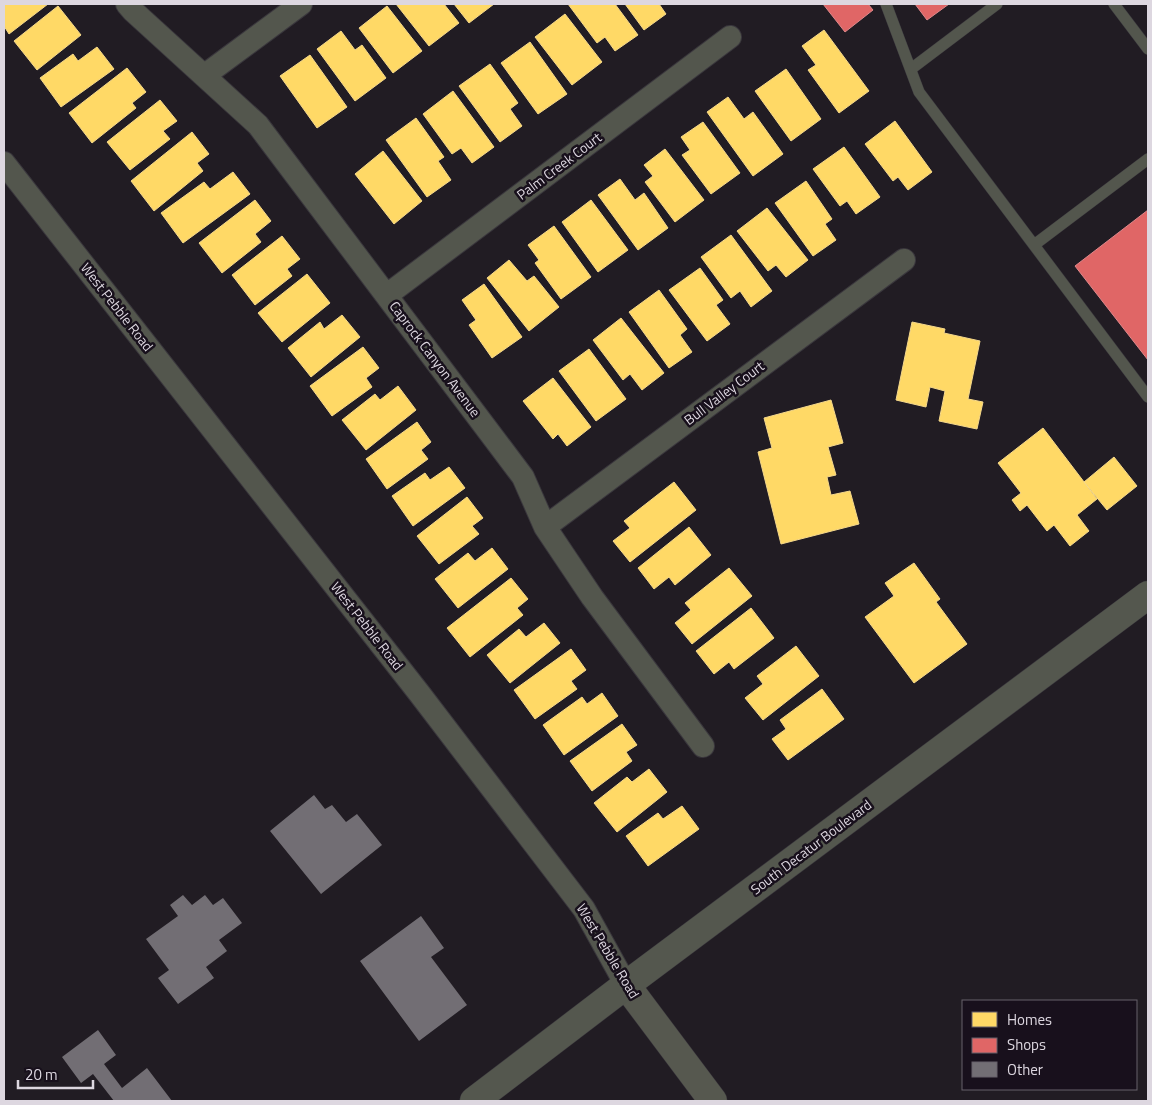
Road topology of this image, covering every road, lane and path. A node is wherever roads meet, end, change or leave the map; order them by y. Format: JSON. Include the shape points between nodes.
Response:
{"nodes":[{"id":1,"x":127,"y":4,"type":"edge"},
{"id":2,"x":301,"y":4,"type":"edge"},
{"id":3,"x":886,"y":4,"type":"edge"},
{"id":4,"x":997,"y":4,"type":"edge"},
{"id":5,"x":1114,"y":4,"type":"edge"},
{"id":6,"x":730,"y":37,"type":"dead end"},
{"id":7,"x":1148,"y":49,"type":"edge"},
{"id":8,"x":911,"y":69,"type":"junction"},
{"id":9,"x":205,"y":75,"type":"junction"},
{"id":10,"x":1148,"y":158,"type":"edge"},
{"id":11,"x":4,"y":163,"type":"edge"},
{"id":12,"x":1034,"y":245,"type":"junction"},
{"id":13,"x":904,"y":260,"type":"dead end"},
{"id":14,"x":387,"y":296,"type":"junction"},
{"id":15,"x":1148,"y":397,"type":"edge"},
{"id":16,"x":545,"y":526,"type":"junction"},
{"id":17,"x":1148,"y":595,"type":"edge"},
{"id":18,"x":703,"y":746,"type":"dead end"},
{"id":19,"x":626,"y":985,"type":"junction"},
{"id":20,"x":474,"y":1101,"type":"edge"},
{"id":21,"x":713,"y":1101,"type":"edge"}],
"edges":[{"from":1,"to":9,"type":"street","name":"Caprock Canyon Avenue"},
{"from":2,"to":9,"type":"street"},
{"from":3,"to":8,"type":"lane"},
{"from":4,"to":8,"type":"lane"},
{"from":5,"to":7,"type":"lane"},
{"from":6,"to":14,"type":"street","name":"Palm Creek Court"},
{"from":8,"to":12,"type":"lane","via":[[919,92]]},
{"from":9,"to":14,"type":"street","name":"Caprock Canyon Avenue","via":[[258,125]]},
{"from":10,"to":12,"type":"lane"},
{"from":11,"to":19,"type":"street","name":"West Pebble Road","via":[[584,909]]},
{"from":12,"to":15,"type":"lane"},
{"from":13,"to":16,"type":"street","name":"Bull Valley Court"},
{"from":14,"to":16,"type":"street","name":"Caprock Canyon Avenue","via":[[523,477]]},
{"from":16,"to":18,"type":"street","name":"Caprock Canyon Avenue","via":[[592,597]]},
{"from":17,"to":19,"type":"main road","name":"South Decatur Boulevard"},
{"from":19,"to":20,"type":"main road","name":"South Decatur Boulevard"},
{"from":19,"to":21,"type":"street","name":"West Pebble Road"}]}
